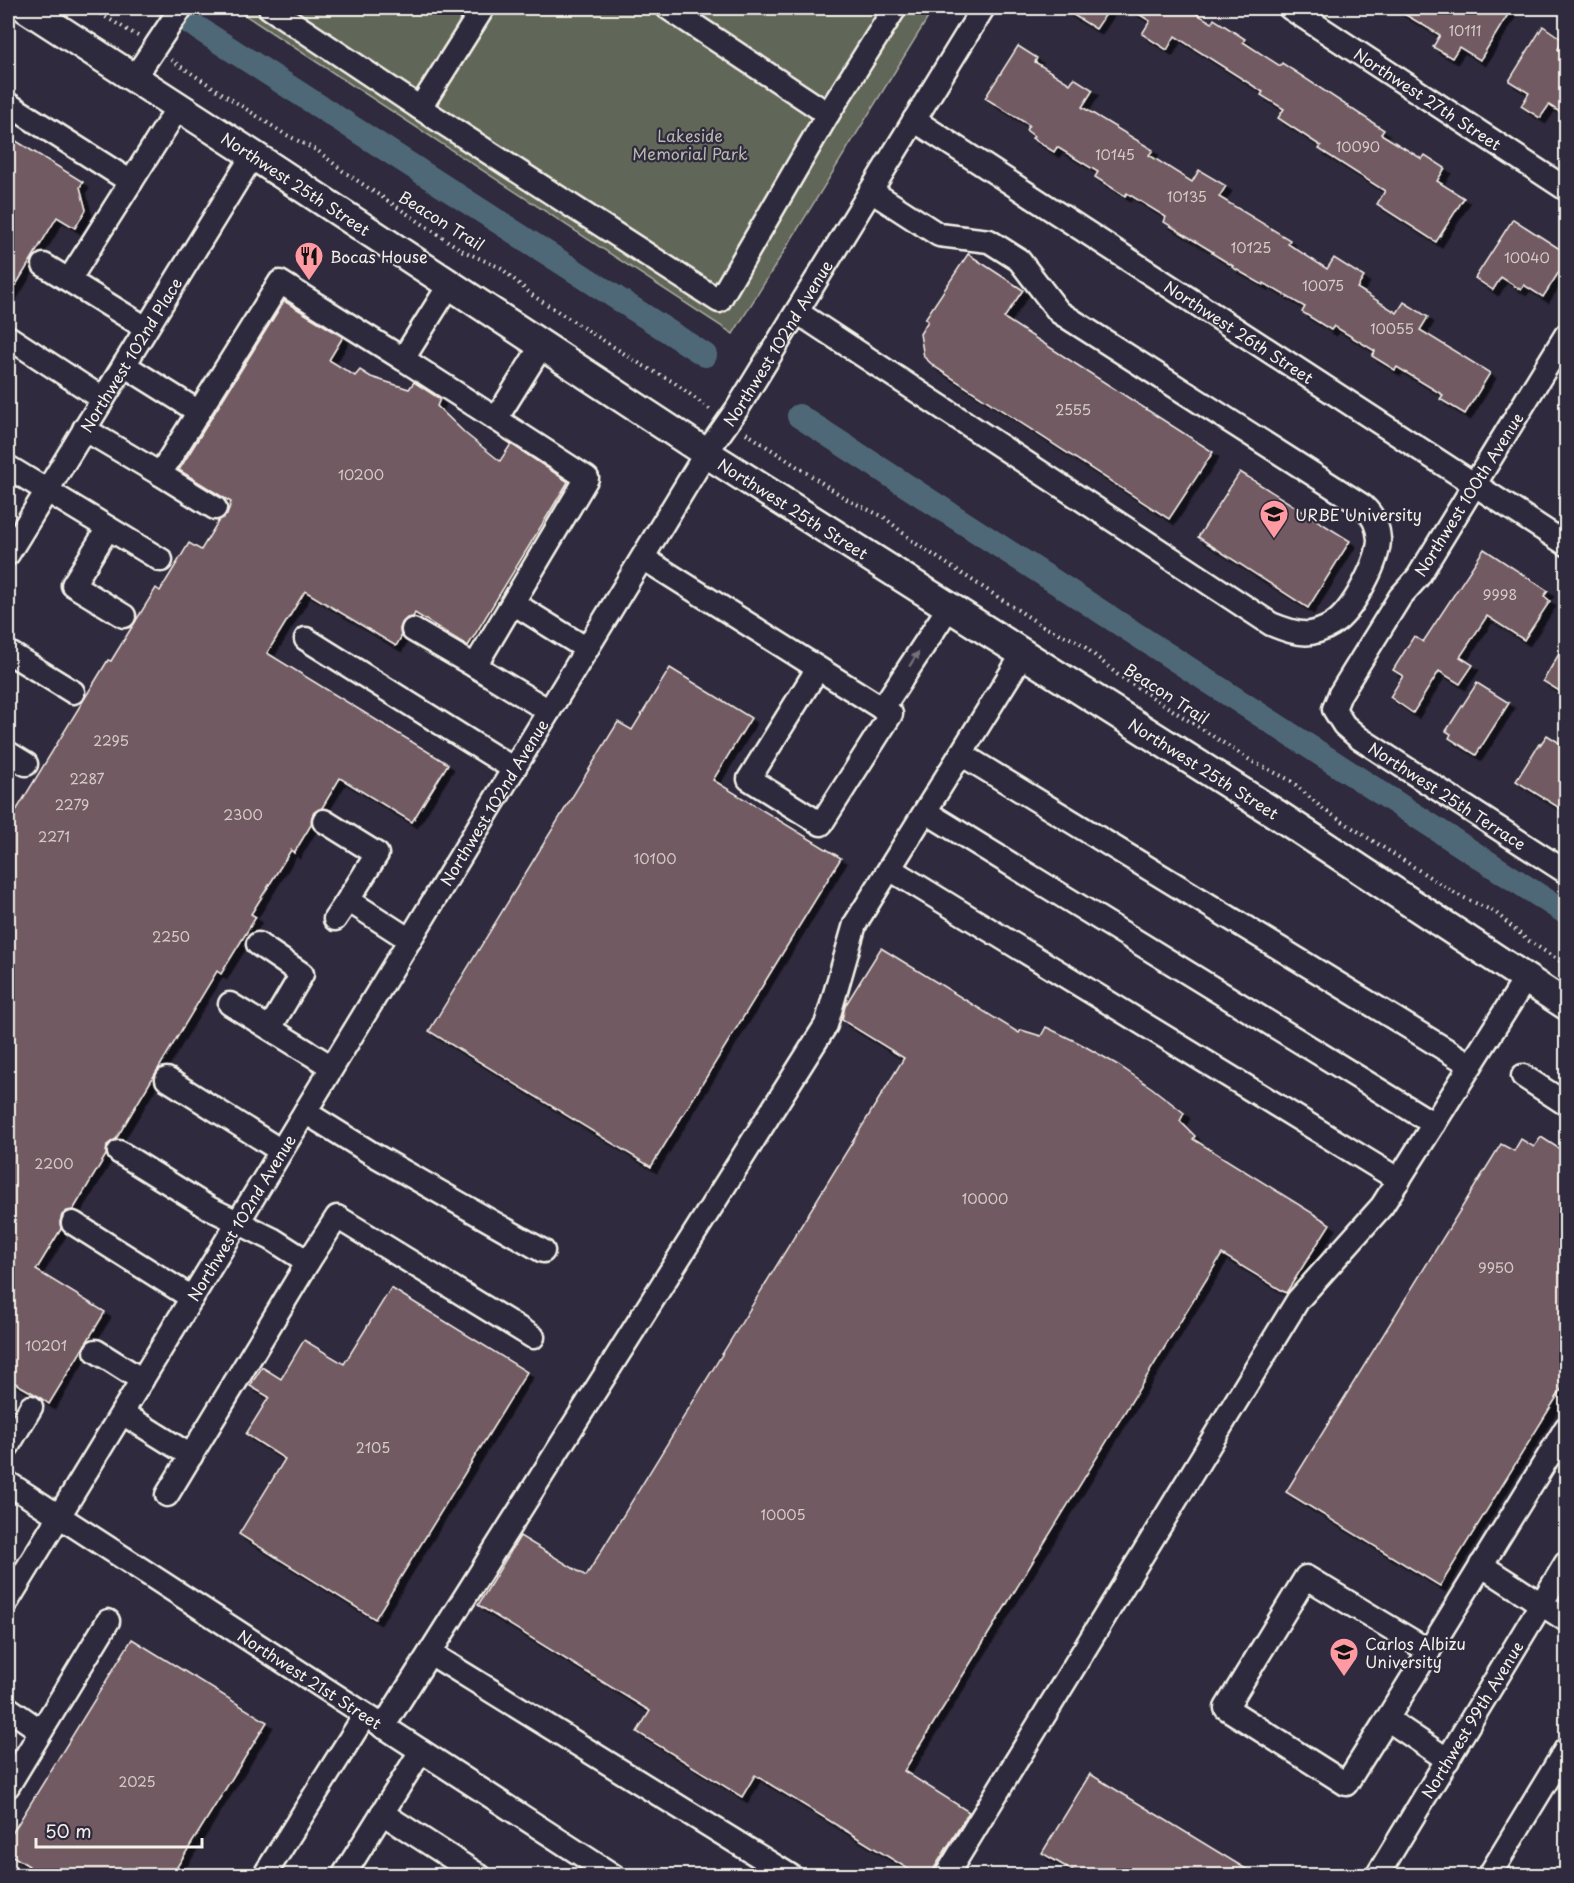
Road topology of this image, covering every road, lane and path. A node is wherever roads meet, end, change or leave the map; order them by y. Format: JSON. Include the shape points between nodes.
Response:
{"nodes":[{"id":1,"x":26,"y":8,"type":"edge"},
{"id":2,"x":90,"y":8,"type":"edge"},
{"id":3,"x":181,"y":8,"type":"edge"},
{"id":4,"x":270,"y":8,"type":"edge"},
{"id":5,"x":483,"y":8,"type":"edge"},
{"id":6,"x":668,"y":8,"type":"edge"},
{"id":7,"x":895,"y":8,"type":"edge"},
{"id":8,"x":983,"y":8,"type":"edge"},
{"id":9,"x":1290,"y":8,"type":"edge"},
{"id":10,"x":157,"y":44,"type":"junction"},
{"id":11,"x":135,"y":78,"type":"junction"},
{"id":12,"x":8,"y":104,"type":"edge"},
{"id":13,"x":179,"y":106,"type":"junction"},
{"id":14,"x":420,"y":108,"type":"junction"},
{"id":15,"x":828,"y":114,"type":"junction"},
{"id":16,"x":914,"y":120,"type":"junction"},
{"id":17,"x":253,"y":155,"type":"junction"},
{"id":18,"x":131,"y":182,"type":"junction"},
{"id":19,"x":1566,"y":189,"type":"edge"},
{"id":20,"x":870,"y":191,"type":"junction"},
{"id":21,"x":44,"y":265,"type":"dead end"},
{"id":22,"x":69,"y":280,"type":"junction"},
{"id":23,"x":450,"y":284,"type":"junction"},
{"id":24,"x":797,"y":312,"type":"junction"},
{"id":25,"x":146,"y":328,"type":"junction"},
{"id":26,"x":1566,"y":335,"type":"edge"},
{"id":27,"x":8,"y":337,"type":"edge"},
{"id":28,"x":542,"y":345,"type":"junction"},
{"id":29,"x":403,"y":359,"type":"junction"},
{"id":30,"x":124,"y":364,"type":"junction"},
{"id":31,"x":103,"y":399,"type":"junction"},
{"id":32,"x":703,"y":405,"type":"dead end"},
{"id":33,"x":199,"y":412,"type":"junction"},
{"id":34,"x":496,"y":419,"type":"junction"},
{"id":35,"x":84,"y":429,"type":"junction"},
{"id":36,"x":755,"y":440,"type":"dead end"},
{"id":37,"x":706,"y":453,"type":"junction"},
{"id":38,"x":8,"y":466,"type":"edge"},
{"id":39,"x":160,"y":474,"type":"junction"},
{"id":40,"x":1475,"y":485,"type":"junction"},
{"id":41,"x":46,"y":490,"type":"junction"},
{"id":42,"x":215,"y":508,"type":"dead end"},
{"id":43,"x":108,"y":528,"type":"junction"},
{"id":44,"x":1566,"y":544,"type":"edge"},
{"id":45,"x":8,"y":554,"type":"edge"},
{"id":46,"x":643,"y":558,"type":"junction"},
{"id":47,"x":161,"y":560,"type":"dead end"},
{"id":48,"x":513,"y":603,"type":"junction"},
{"id":49,"x":949,"y":607,"type":"junction"},
{"id":50,"x":124,"y":616,"type":"dead end"},
{"id":51,"x":413,"y":630,"type":"dead end"},
{"id":52,"x":306,"y":639,"type":"dead end"},
{"id":53,"x":587,"y":649,"type":"junction"},
{"id":54,"x":8,"y":652,"type":"edge"},
{"id":55,"x":1023,"y":654,"type":"junction"},
{"id":56,"x":475,"y":666,"type":"junction"},
{"id":57,"x":818,"y":668,"type":"junction"},
{"id":58,"x":73,"y":692,"type":"dead end"},
{"id":59,"x":882,"y":709,"type":"junction"},
{"id":60,"x":549,"y":711,"type":"junction"},
{"id":61,"x":1335,"y":713,"type":"joint"},
{"id":62,"x":961,"y":754,"type":"junction"},
{"id":63,"x":514,"y":769,"type":"junction"},
{"id":64,"x":926,"y":812,"type":"junction"},
{"id":65,"x":324,"y":821,"type":"dead end"},
{"id":66,"x":890,"y":869,"type":"junction"},
{"id":67,"x":1566,"y":872,"type":"edge"},
{"id":68,"x":348,"y":900,"type":"junction"},
{"id":69,"x":335,"y":920,"type":"dead end"},
{"id":70,"x":410,"y":940,"type":"junction"},
{"id":71,"x":258,"y":944,"type":"dead end"},
{"id":72,"x":1566,"y":965,"type":"edge"},
{"id":73,"x":1526,"y":978,"type":"junction"},
{"id":74,"x":230,"y":1004,"type":"dead end"},
{"id":75,"x":1566,"y":1005,"type":"edge"},
{"id":76,"x":270,"y":1028,"type":"junction"},
{"id":77,"x":1471,"y":1065,"type":"junction"},
{"id":78,"x":332,"y":1067,"type":"junction"},
{"id":79,"x":1523,"y":1076,"type":"dead end"},
{"id":80,"x":167,"y":1079,"type":"dead end"},
{"id":81,"x":1566,"y":1104,"type":"edge"},
{"id":82,"x":305,"y":1112,"type":"junction"},
{"id":83,"x":1434,"y":1124,"type":"junction"},
{"id":84,"x":281,"y":1151,"type":"junction"},
{"id":85,"x":119,"y":1152,"type":"dead end"},
{"id":86,"x":1399,"y":1180,"type":"junction"},
{"id":87,"x":73,"y":1222,"type":"dead end"},
{"id":88,"x":238,"y":1222,"type":"junction"},
{"id":89,"x":543,"y":1251,"type":"dead end"},
{"id":90,"x":308,"y":1262,"type":"junction"},
{"id":91,"x":192,"y":1298,"type":"junction"},
{"id":92,"x":533,"y":1336,"type":"dead end"},
{"id":93,"x":96,"y":1351,"type":"dead end"},
{"id":94,"x":142,"y":1380,"type":"junction"},
{"id":95,"x":31,"y":1407,"type":"dead end"},
{"id":96,"x":122,"y":1413,"type":"junction"},
{"id":97,"x":1566,"y":1428,"type":"edge"},
{"id":98,"x":8,"y":1446,"type":"edge"},
{"id":99,"x":191,"y":1456,"type":"junction"},
{"id":100,"x":8,"y":1483,"type":"edge"},
{"id":101,"x":168,"y":1496,"type":"dead end"},
{"id":102,"x":59,"y":1517,"type":"junction"},
{"id":103,"x":1566,"y":1563,"type":"edge"},
{"id":104,"x":1481,"y":1565,"type":"junction"},
{"id":105,"x":8,"y":1600,"type":"edge"},
{"id":106,"x":1541,"y":1604,"type":"junction"},
{"id":107,"x":1566,"y":1620,"type":"edge"},
{"id":108,"x":108,"y":1621,"type":"dead end"},
{"id":109,"x":1429,"y":1651,"type":"junction"},
{"id":110,"x":430,"y":1653,"type":"junction"},
{"id":111,"x":8,"y":1708,"type":"edge"},
{"id":112,"x":1387,"y":1719,"type":"junction"},
{"id":113,"x":374,"y":1721,"type":"junction"},
{"id":114,"x":41,"y":1731,"type":"junction"},
{"id":115,"x":1566,"y":1749,"type":"edge"},
{"id":116,"x":421,"y":1751,"type":"junction"},
{"id":117,"x":1448,"y":1760,"type":"junction"},
{"id":118,"x":8,"y":1786,"type":"edge"},
{"id":119,"x":382,"y":1813,"type":"junction"},
{"id":120,"x":264,"y":1875,"type":"edge"},
{"id":121,"x":343,"y":1875,"type":"edge"},
{"id":122,"x":480,"y":1875,"type":"edge"},
{"id":123,"x":614,"y":1875,"type":"edge"},
{"id":124,"x":791,"y":1875,"type":"edge"},
{"id":125,"x":945,"y":1875,"type":"edge"},
{"id":126,"x":1377,"y":1875,"type":"edge"},
{"id":127,"x":1489,"y":1875,"type":"edge"}],
"edges":[{"from":1,"to":11,"type":"main road","name":"Northwest 25th Street"},
{"from":2,"to":10,"type":"path","name":"Beacon Trail"},
{"from":3,"to":10,"type":"street"},
{"from":4,"to":14,"type":"street"},
{"from":5,"to":14,"type":"street"},
{"from":6,"to":15,"type":"street"},
{"from":7,"to":15,"type":"street"},
{"from":8,"to":16,"type":"street","name":"Northwest 102nd Avenue"},
{"from":9,"to":19,"type":"street","name":"Northwest 27th Street"},
{"from":10,"to":11,"type":"street"},
{"from":10,"to":32,"type":"path","name":"Beacon Trail","via":[[283,133],[318,150],[463,251],[501,268],[532,295],[675,383]]},
{"from":11,"to":13,"type":"main road","name":"Northwest 25th Street"},
{"from":12,"to":18,"type":"street"},
{"from":13,"to":17,"type":"main road","name":"Northwest 25th Street"},
{"from":13,"to":18,"type":"street"},
{"from":14,"to":15,"type":"street","via":[[719,301]]},
{"from":16,"to":20,"type":"street","name":"Northwest 102nd Avenue"},
{"from":16,"to":40,"type":"street","name":"Northwest 26th Street"},
{"from":17,"to":23,"type":"main road","name":"Northwest 25th Street"},
{"from":17,"to":25,"type":"street","name":"Northwest 102nd Place"},
{"from":18,"to":22,"type":"street"},
{"from":20,"to":24,"type":"street","name":"Northwest 102nd Avenue"},
{"from":20,"to":24,"type":"street","via":[[939,235],[989,241],[1025,267],[1059,312],[1363,506],[1372,514],[1379,537],[1375,558],[1361,588],[1337,620],[1318,631],[1296,633],[1271,624]]},
{"from":21,"to":22,"type":"street"},
{"from":22,"to":25,"type":"street"},
{"from":23,"to":28,"type":"main road","name":"Northwest 25th Street"},
{"from":23,"to":29,"type":"street"},
{"from":24,"to":37,"type":"street","name":"Northwest 102nd Avenue"},
{"from":25,"to":30,"type":"street","name":"Northwest 102nd Place"},
{"from":26,"to":40,"type":"street","name":"Northwest 100th Avenue"},
{"from":27,"to":31,"type":"street"},
{"from":28,"to":34,"type":"street"},
{"from":28,"to":37,"type":"main road","name":"Northwest 25th Street"},
{"from":29,"to":33,"type":"street","via":[[280,282]]},
{"from":29,"to":34,"type":"street"},
{"from":30,"to":31,"type":"street","name":"Northwest 102nd Place"},
{"from":30,"to":33,"type":"street"},
{"from":31,"to":35,"type":"street","name":"Northwest 102nd Place"},
{"from":33,"to":39,"type":"street"},
{"from":34,"to":48,"type":"street","via":[[588,478]]},
{"from":35,"to":39,"type":"street"},
{"from":35,"to":41,"type":"street","name":"Northwest 102nd Place"},
{"from":36,"to":72,"type":"path","name":"Beacon Trail","via":[[848,500],[884,517],[915,543],[1044,627],[1079,642],[1118,675],[1254,762],[1290,780],[1323,808],[1456,894],[1495,912],[1526,939]]},
{"from":37,"to":46,"type":"street","name":"Northwest 102nd Avenue"},
{"from":37,"to":49,"type":"main road","name":"Northwest 25th Street"},
{"from":38,"to":41,"type":"street"},
{"from":39,"to":42,"type":"street"},
{"from":40,"to":44,"type":"street","name":"Northwest 26th Street"},
{"from":40,"to":61,"type":"street","name":"Northwest 100th Avenue","via":[[1344,687]]},
{"from":41,"to":43,"type":"street"},
{"from":41,"to":45,"type":"street","name":"Northwest 102nd Place"},
{"from":43,"to":47,"type":"street"},
{"from":43,"to":50,"type":"street","via":[[73,585]]},
{"from":46,"to":53,"type":"street","name":"Northwest 102nd Avenue"},
{"from":46,"to":57,"type":"street"},
{"from":48,"to":53,"type":"street"},
{"from":48,"to":56,"type":"street"},
{"from":49,"to":55,"type":"main road","name":"Northwest 25th Street"},
{"from":59,"to":49,"type":"street","one_way":true},
{"from":51,"to":56,"type":"street"},
{"from":52,"to":63,"type":"street"},
{"from":53,"to":60,"type":"street","name":"Northwest 102nd Avenue"},
{"from":54,"to":58,"type":"street"},
{"from":55,"to":62,"type":"street"},
{"from":55,"to":73,"type":"main road","name":"Northwest 25th Street"},
{"from":56,"to":60,"type":"street"},
{"from":57,"to":59,"type":"street"},
{"from":57,"to":59,"type":"street","via":[[749,779],[758,785],[820,824],[891,714]]},
{"from":60,"to":63,"type":"street","name":"Northwest 102nd Avenue"},
{"from":61,"to":67,"type":"street","name":"Northwest 25th Terrace","via":[[1368,743]]},
{"from":62,"to":64,"type":"street"},
{"from":62,"to":77,"type":"street"},
{"from":63,"to":70,"type":"street","name":"Northwest 102nd Avenue"},
{"from":64,"to":66,"type":"street"},
{"from":64,"to":83,"type":"street"},
{"from":65,"to":68,"type":"street","via":[[377,854]]},
{"from":66,"to":86,"type":"street"},
{"from":66,"to":110,"type":"street","via":[[855,924],[826,1026]]},
{"from":68,"to":69,"type":"street"},
{"from":68,"to":70,"type":"street"},
{"from":70,"to":78,"type":"street","name":"Northwest 102nd Avenue"},
{"from":71,"to":76,"type":"street","via":[[302,974]]},
{"from":73,"to":75,"type":"main road","name":"Northwest 25th Street"},
{"from":73,"to":77,"type":"street"},
{"from":74,"to":76,"type":"street"},
{"from":76,"to":78,"type":"street"},
{"from":77,"to":83,"type":"street"},
{"from":78,"to":82,"type":"street","name":"Northwest 102nd Avenue"},
{"from":79,"to":81,"type":"street"},
{"from":80,"to":84,"type":"street"},
{"from":82,"to":84,"type":"street","name":"Northwest 102nd Avenue"},
{"from":82,"to":89,"type":"street"},
{"from":83,"to":86,"type":"street"},
{"from":84,"to":88,"type":"street","name":"Northwest 102nd Avenue"},
{"from":85,"to":88,"type":"street"},
{"from":86,"to":125,"type":"street","via":[[1382,1206],[1298,1300]]},
{"from":87,"to":91,"type":"street"},
{"from":88,"to":90,"type":"street"},
{"from":88,"to":91,"type":"street","name":"Northwest 102nd Avenue"},
{"from":90,"to":92,"type":"street","via":[[337,1217]]},
{"from":90,"to":99,"type":"street"},
{"from":91,"to":94,"type":"street","name":"Northwest 102nd Avenue"},
{"from":93,"to":94,"type":"street"},
{"from":94,"to":96,"type":"street","name":"Northwest 102nd Avenue"},
{"from":95,"to":98,"type":"street"},
{"from":96,"to":99,"type":"street"},
{"from":96,"to":102,"type":"street","name":"Northwest 102nd Avenue"},
{"from":97,"to":104,"type":"street"},
{"from":99,"to":101,"type":"street"},
{"from":100,"to":102,"type":"street","name":"Northwest 21st Street"},
{"from":102,"to":105,"type":"street","name":"Northwest 102nd Avenue"},
{"from":102,"to":113,"type":"street","name":"Northwest 21st Street"},
{"from":103,"to":106,"type":"street","name":"Northwest 99th Avenue"},
{"from":104,"to":106,"type":"street"},
{"from":104,"to":109,"type":"street"},
{"from":106,"to":107,"type":"street"},
{"from":106,"to":117,"type":"street","name":"Northwest 99th Avenue"},
{"from":108,"to":114,"type":"street"},
{"from":109,"to":112,"type":"street"},
{"from":109,"to":112,"type":"street","via":[[1306,1576],[1226,1708],[1346,1784]]},
{"from":110,"to":113,"type":"street"},
{"from":110,"to":124,"type":"street"},
{"from":111,"to":114,"type":"street"},
{"from":112,"to":117,"type":"street"},
{"from":113,"to":116,"type":"street","name":"Northwest 21st Street"},
{"from":113,"to":120,"type":"street"},
{"from":114,"to":118,"type":"street"},
{"from":115,"to":127,"type":"street"},
{"from":116,"to":119,"type":"street"},
{"from":116,"to":123,"type":"street","name":"Northwest 21st Street"},
{"from":117,"to":126,"type":"street","name":"Northwest 99th Avenue"},
{"from":119,"to":121,"type":"street"},
{"from":119,"to":122,"type":"street"}]}
